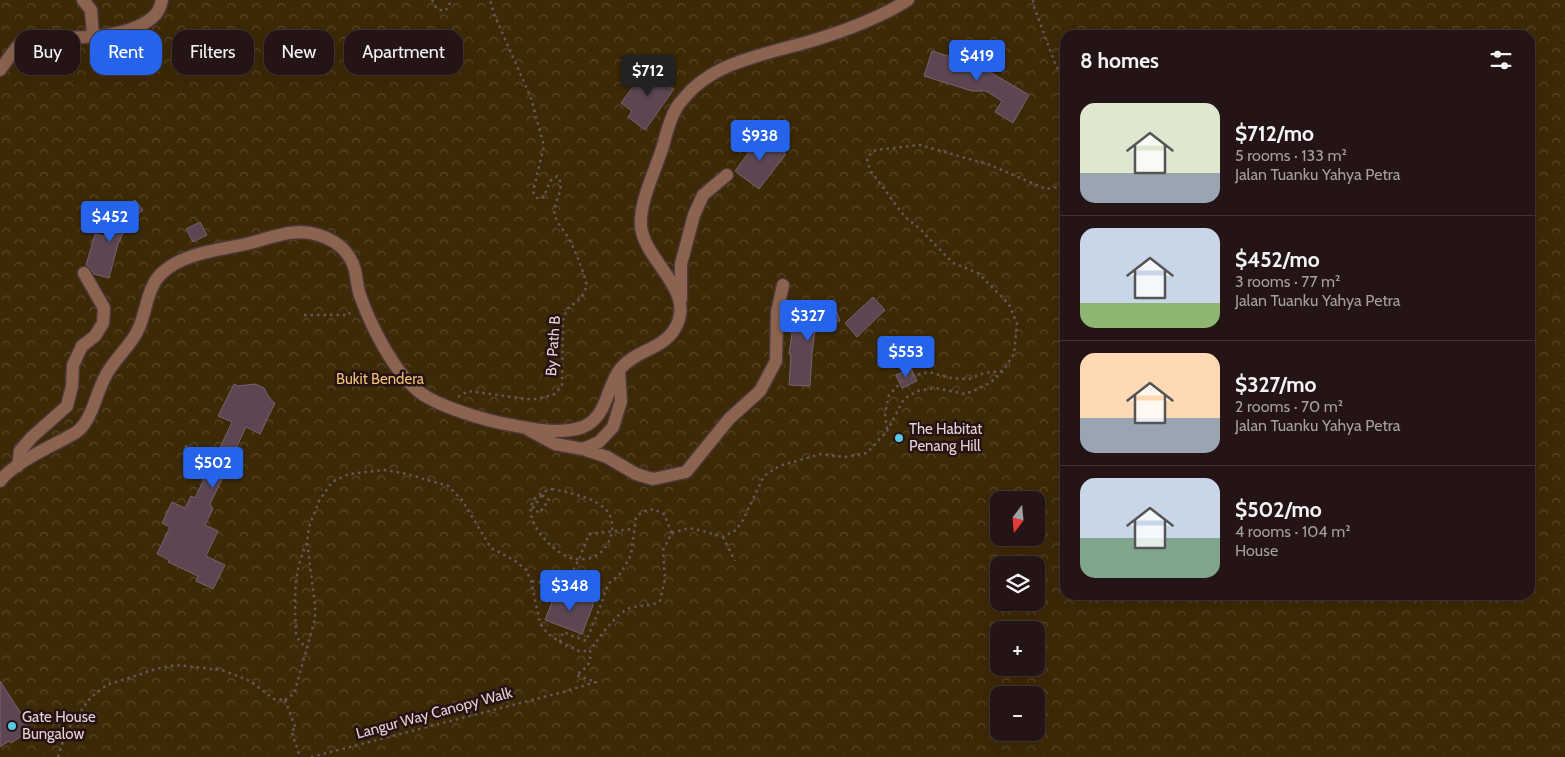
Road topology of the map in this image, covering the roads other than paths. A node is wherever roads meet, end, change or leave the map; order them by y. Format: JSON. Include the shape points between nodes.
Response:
{"nodes":[{"id":1,"x":83,"y":0,"type":"edge"},
{"id":2,"x":162,"y":0,"type":"edge"},
{"id":3,"x":908,"y":0,"type":"edge"},
{"id":4,"x":93,"y":30,"type":"edge"},
{"id":5,"x":126,"y":30,"type":"edge"},
{"id":6,"x":90,"y":36,"type":"edge"},
{"id":7,"x":0,"y":70,"type":"edge"},
{"id":8,"x":727,"y":176,"type":"dead end"},
{"id":9,"x":84,"y":273,"type":"dead end"},
{"id":10,"x":783,"y":285,"type":"dead end"},
{"id":11,"x":680,"y":304,"type":"junction"},
{"id":12,"x":619,"y":370,"type":"junction"},
{"id":13,"x":525,"y":427,"type":"junction"},
{"id":14,"x":582,"y":449,"type":"junction"},
{"id":15,"x":18,"y":466,"type":"junction"},
{"id":16,"x":0,"y":481,"type":"edge"}],
"edges":[{"from":1,"to":4,"type":"street","via":[[91,10]]},
{"from":2,"to":5,"type":"street","via":[[158,13],[143,24]]},
{"from":3,"to":11,"type":"street","via":[[890,12],[838,32],[740,60],[698,83],[674,110],[643,208],[641,227],[647,243],[677,291]]},
{"from":6,"to":7,"type":"street","via":[[37,36],[25,40]]},
{"from":8,"to":11,"type":"street","via":[[703,195],[694,215],[682,264]]},
{"from":9,"to":15,"type":"street","via":[[104,308],[104,323],[82,346],[73,365],[67,406],[20,451]]},
{"from":10,"to":14,"type":"street","via":[[777,312],[776,361],[760,391],[728,419],[686,472],[653,479]]},
{"from":11,"to":12,"type":"street","via":[[679,318],[667,338]]},
{"from":12,"to":13,"type":"street","via":[[594,420],[581,427],[557,431]]},
{"from":12,"to":14,"type":"street","via":[[621,401],[613,427],[599,442]]},
{"from":13,"to":14,"type":"street","via":[[555,444]]},
{"from":13,"to":15,"type":"street","via":[[490,421],[420,393],[407,381],[385,349],[360,296],[354,266],[345,252],[332,239],[297,232],[204,253],[165,270],[155,280],[138,330],[104,377],[82,428]]},
{"from":15,"to":16,"type":"street"}]}
